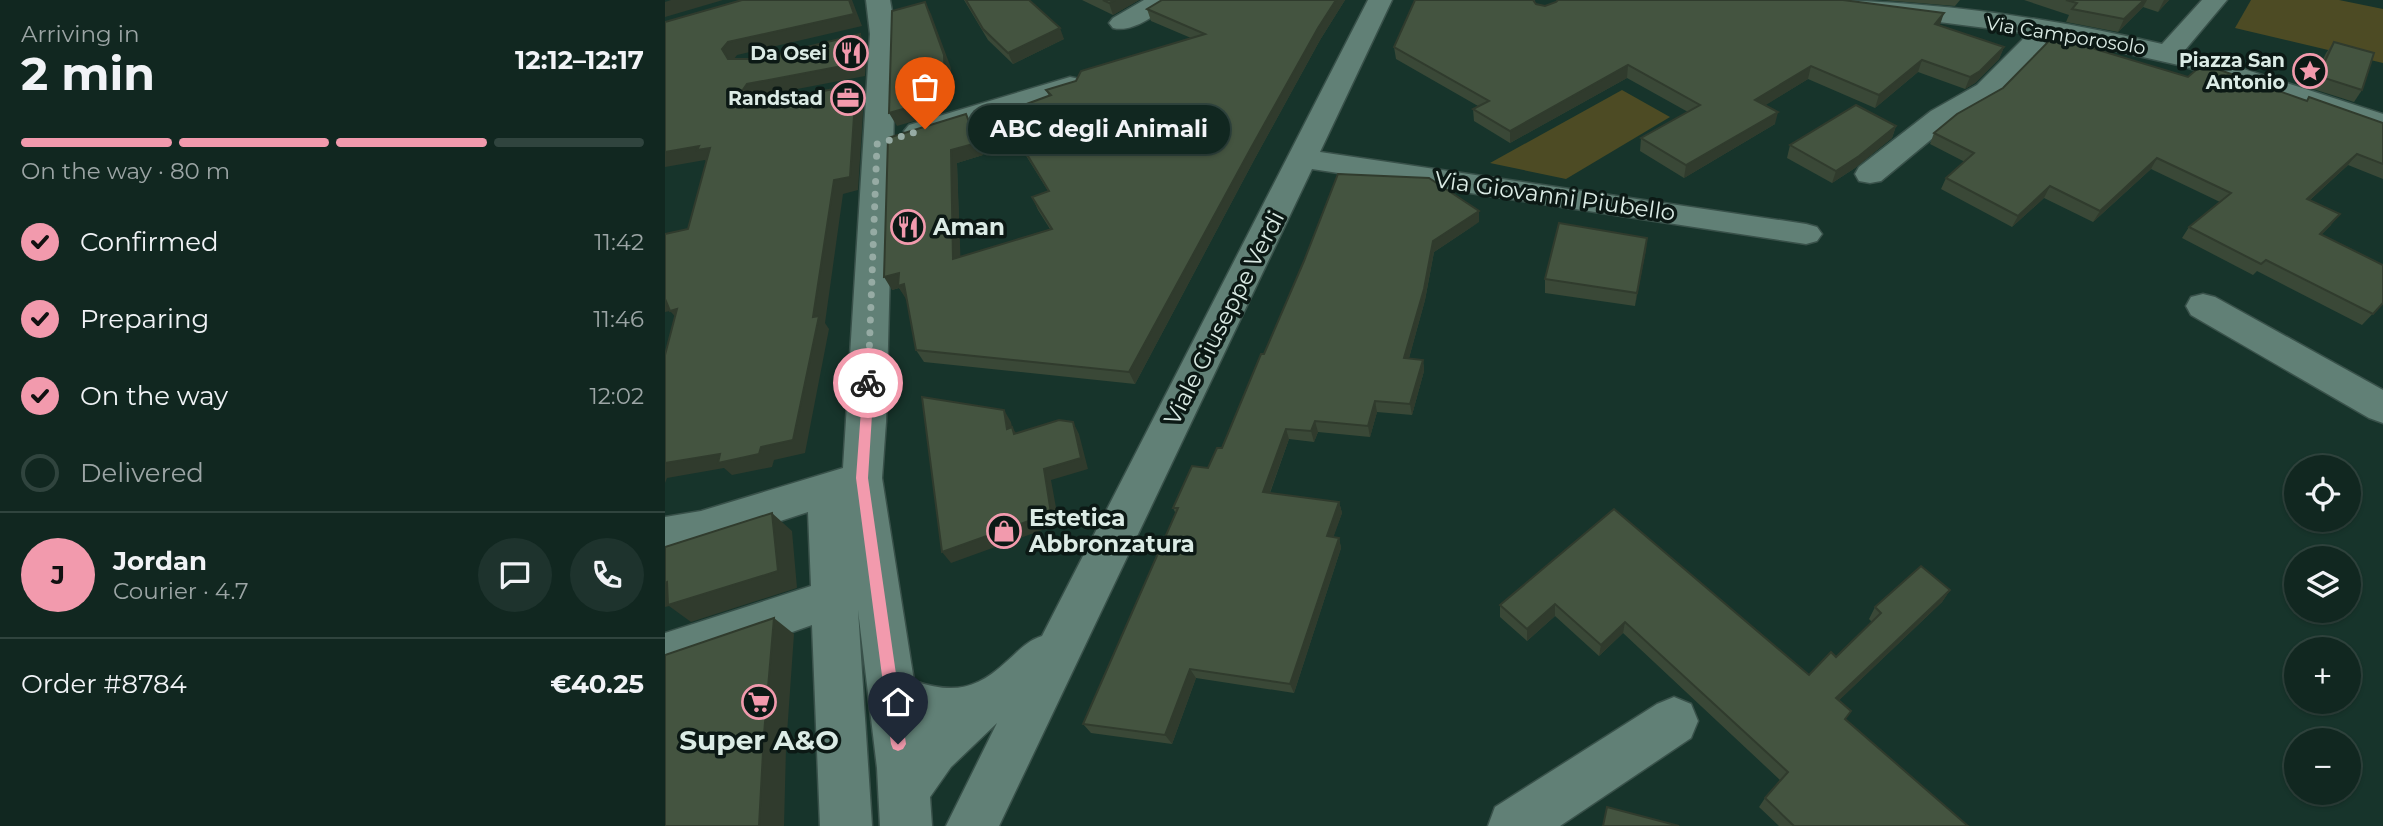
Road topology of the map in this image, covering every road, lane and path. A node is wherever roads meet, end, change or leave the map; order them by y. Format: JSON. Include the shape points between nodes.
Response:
{"nodes":[{"id":1,"x":1162,"y":0,"type":"edge"},
{"id":2,"x":1380,"y":0,"type":"edge"},
{"id":3,"x":1822,"y":0,"type":"edge"},
{"id":4,"x":2215,"y":0,"type":"edge"},
{"id":5,"x":881,"y":15,"type":"edge"},
{"id":6,"x":1122,"y":23,"type":"dead end"},
{"id":7,"x":2039,"y":28,"type":"junction"},
{"id":8,"x":2169,"y":53,"type":"junction"},
{"id":9,"x":1070,"y":85,"type":"edge"},
{"id":10,"x":2383,"y":124,"type":"edge"},
{"id":11,"x":877,"y":144,"type":"junction"},
{"id":12,"x":1304,"y":159,"type":"junction"},
{"id":13,"x":1870,"y":174,"type":"dead end"},
{"id":14,"x":1806,"y":234,"type":"dead end"},
{"id":15,"x":2203,"y":306,"type":"dead end"},
{"id":16,"x":2383,"y":408,"type":"edge"},
{"id":17,"x":845,"y":484,"type":"junction"},
{"id":18,"x":665,"y":535,"type":"edge"},
{"id":19,"x":856,"y":591,"type":"junction"},
{"id":20,"x":1066,"y":634,"type":"junction"},
{"id":21,"x":665,"y":655,"type":"edge"},
{"id":22,"x":892,"y":697,"type":"junction"},
{"id":23,"x":975,"y":711,"type":"junction"},
{"id":24,"x":1674,"y":721,"type":"dead end"},
{"id":25,"x":904,"y":795,"type":"edge"},
{"id":26,"x":845,"y":809,"type":"edge"},
{"id":27,"x":972,"y":826,"type":"edge"},
{"id":28,"x":1514,"y":826,"type":"edge"}],
"edges":[{"from":1,"to":6,"type":"street"},
{"from":2,"to":12,"type":"street","name":"Viale Giuseppe Verdi"},
{"from":3,"to":7,"type":"street","name":"Via Camporosolo"},
{"from":4,"to":8,"type":"street"},
{"from":5,"to":11,"type":"street","via":[[869,86]]},
{"from":7,"to":8,"type":"street","name":"Via Camporosolo"},
{"from":7,"to":13,"type":"street","via":[[2034,43],[1987,91],[1941,117]]},
{"from":8,"to":10,"type":"street","name":"Via Camporosolo"},
{"from":9,"to":11,"type":"street"},
{"from":11,"to":17,"type":"street","via":[[867,422]]},
{"from":12,"to":14,"type":"street","name":"Via Giovanni Piubello"},
{"from":12,"to":20,"type":"street","name":"Viale Giuseppe Verdi"},
{"from":15,"to":16,"type":"street"},
{"from":17,"to":18,"type":"street","via":[[701,529]]},
{"from":17,"to":19,"type":"street"},
{"from":19,"to":21,"type":"street"},
{"from":19,"to":22,"type":"street"},
{"from":19,"to":26,"type":"street"},
{"from":20,"to":23,"type":"street","name":"Viale Giuseppe Verdi","via":[[1014,688]]},
{"from":20,"to":27,"type":"street","name":"Viale Giuseppe Verdi"},
{"from":22,"to":23,"type":"street","name":"Viale Giuseppe Verdi","via":[[943,713]]},
{"from":22,"to":25,"type":"street"},
{"from":23,"to":25,"type":"street","name":"Viale Giuseppe Verdi","via":[[933,750]]},
{"from":24,"to":28,"type":"street"},
{"from":25,"to":26,"type":"street"}]}
